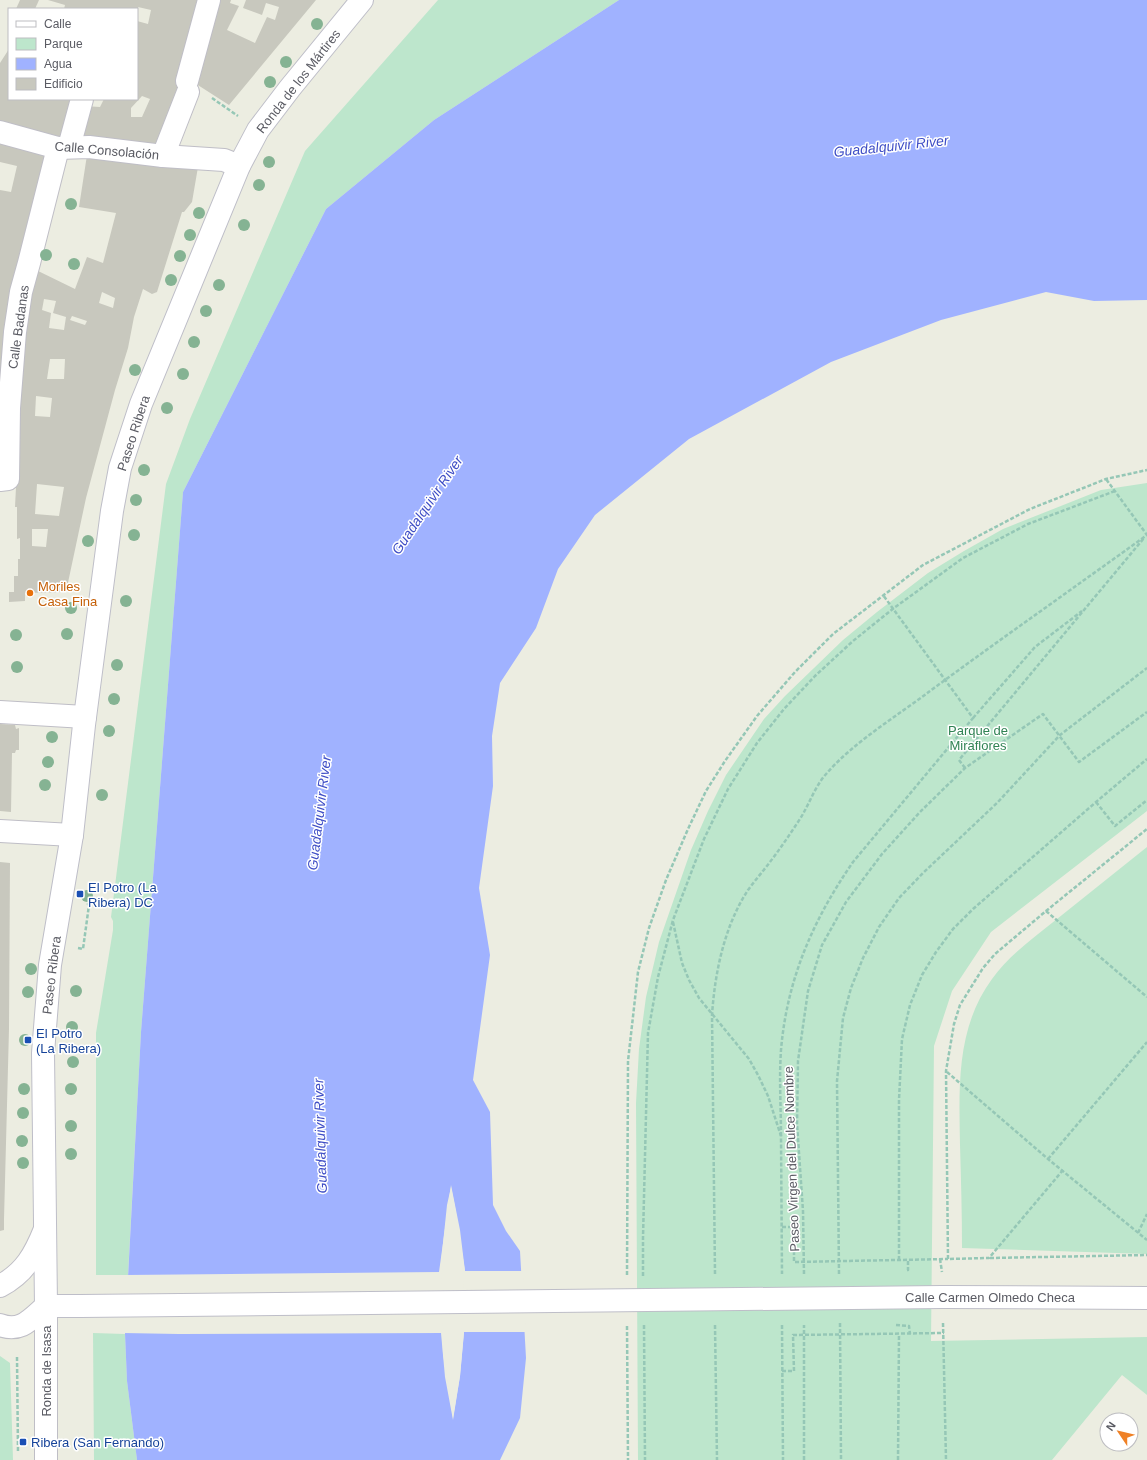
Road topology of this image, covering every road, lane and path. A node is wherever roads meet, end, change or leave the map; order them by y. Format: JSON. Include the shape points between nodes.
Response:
{"nodes":[{"id":1,"x":209,"y":0,"type":"edge"},
{"id":2,"x":362,"y":0,"type":"edge"},
{"id":3,"x":187,"y":87,"type":"junction"},
{"id":4,"x":82,"y":100,"type":"edge"},
{"id":5,"x":240,"y":117,"type":"dead end"},
{"id":6,"x":0,"y":132,"type":"edge"},
{"id":7,"x":64,"y":147,"type":"junction"},
{"id":8,"x":163,"y":156,"type":"junction"},
{"id":9,"x":239,"y":166,"type":"junction"},
{"id":10,"x":1147,"y":470,"type":"edge"},
{"id":11,"x":1106,"y":479,"type":"junction"},
{"id":12,"x":0,"y":480,"type":"edge"},
{"id":13,"x":1115,"y":491,"type":"junction"},
{"id":14,"x":1147,"y":535,"type":"edge"},
{"id":15,"x":884,"y":595,"type":"junction"},
{"id":16,"x":894,"y":608,"type":"junction"},
{"id":17,"x":1086,"y":608,"type":"junction"},
{"id":18,"x":1147,"y":668,"type":"edge"},
{"id":19,"x":946,"y":680,"type":"junction"},
{"id":20,"x":0,"y":712,"type":"edge"},
{"id":21,"x":1147,"y":712,"type":"edge"},
{"id":22,"x":85,"y":716,"type":"junction"},
{"id":23,"x":973,"y":718,"type":"junction"},
{"id":24,"x":1060,"y":735,"type":"junction"},
{"id":25,"x":1147,"y":759,"type":"edge"},
{"id":26,"x":965,"y":768,"type":"junction"},
{"id":27,"x":1147,"y":800,"type":"edge"},
{"id":28,"x":1096,"y":802,"type":"junction"},
{"id":29,"x":1147,"y":829,"type":"edge"},
{"id":30,"x":0,"y":831,"type":"edge"},
{"id":31,"x":72,"y":835,"type":"junction"},
{"id":32,"x":85,"y":901,"type":"dead end"},
{"id":33,"x":1046,"y":911,"type":"junction"},
{"id":34,"x":673,"y":920,"type":"junction"},
{"id":35,"x":74,"y":948,"type":"dead end"},
{"id":36,"x":1147,"y":997,"type":"edge"},
{"id":37,"x":712,"y":1015,"type":"junction"},
{"id":38,"x":1147,"y":1042,"type":"edge"},
{"id":39,"x":946,"y":1071,"type":"junction"},
{"id":40,"x":781,"y":1136,"type":"junction"},
{"id":41,"x":1048,"y":1159,"type":"junction"},
{"id":42,"x":1063,"y":1170,"type":"junction"},
{"id":43,"x":1147,"y":1214,"type":"edge"},
{"id":44,"x":782,"y":1227,"type":"junction"},
{"id":45,"x":45,"y":1229,"type":"junction"},
{"id":46,"x":1138,"y":1233,"type":"junction"},
{"id":47,"x":1147,"y":1240,"type":"edge"},
{"id":48,"x":1147,"y":1255,"type":"edge"},
{"id":49,"x":989,"y":1258,"type":"junction"},
{"id":50,"x":948,"y":1259,"type":"junction"},
{"id":51,"x":899,"y":1260,"type":"junction"},
{"id":52,"x":908,"y":1260,"type":"junction"},
{"id":53,"x":804,"y":1261,"type":"junction"},
{"id":54,"x":839,"y":1261,"type":"junction"},
{"id":55,"x":908,"y":1270,"type":"dead end"},
{"id":56,"x":804,"y":1276,"type":"dead end"},
{"id":57,"x":840,"y":1276,"type":"dead end"},
{"id":58,"x":715,"y":1277,"type":"dead end"},
{"id":59,"x":643,"y":1278,"type":"dead end"},
{"id":60,"x":627,"y":1279,"type":"dead end"},
{"id":61,"x":782,"y":1281,"type":"dead end"},
{"id":62,"x":0,"y":1286,"type":"edge"},
{"id":63,"x":1147,"y":1298,"type":"edge"},
{"id":64,"x":46,"y":1306,"type":"junction"},
{"id":65,"x":644,"y":1317,"type":"dead end"},
{"id":66,"x":715,"y":1317,"type":"dead end"},
{"id":67,"x":627,"y":1319,"type":"dead end"},
{"id":68,"x":782,"y":1320,"type":"dead end"},
{"id":69,"x":840,"y":1320,"type":"dead end"},
{"id":70,"x":804,"y":1321,"type":"dead end"},
{"id":71,"x":0,"y":1325,"type":"edge"},
{"id":72,"x":909,"y":1326,"type":"dead end"},
{"id":73,"x":899,"y":1334,"type":"junction"},
{"id":74,"x":910,"y":1334,"type":"junction"},
{"id":75,"x":805,"y":1335,"type":"junction"},
{"id":76,"x":840,"y":1335,"type":"junction"},
{"id":77,"x":16,"y":1356,"type":"dead end"},
{"id":78,"x":782,"y":1371,"type":"junction"},
{"id":79,"x":18,"y":1452,"type":"dead end"},
{"id":80,"x":46,"y":1460,"type":"edge"},
{"id":81,"x":628,"y":1460,"type":"edge"},
{"id":82,"x":645,"y":1460,"type":"edge"},
{"id":83,"x":717,"y":1460,"type":"edge"},
{"id":84,"x":783,"y":1460,"type":"edge"},
{"id":85,"x":804,"y":1460,"type":"edge"},
{"id":86,"x":841,"y":1460,"type":"edge"},
{"id":87,"x":898,"y":1460,"type":"edge"},
{"id":88,"x":946,"y":1460,"type":"edge"}],
"edges":[{"from":1,"to":3,"type":"street"},
{"from":2,"to":9,"type":"street","name":"Ronda de los Mártires","via":[[258,130]]},
{"from":3,"to":5,"type":"path"},
{"from":3,"to":8,"type":"street"},
{"from":4,"to":7,"type":"street","name":"Calle Badanas"},
{"from":6,"to":7,"type":"street","name":"Calle Consolación"},
{"from":7,"to":8,"type":"street","name":"Calle Consolación","via":[[88,147]]},
{"from":7,"to":12,"type":"street","name":"Calle Badanas","via":[[21,292],[9,408],[8,478]]},
{"from":8,"to":9,"type":"street","name":"Calle Consolación","via":[[224,160]]},
{"from":9,"to":22,"type":"street","name":"Paseo Ribera","via":[[141,404],[120,468]]},
{"from":10,"to":11,"type":"path"},
{"from":11,"to":13,"type":"path"},
{"from":11,"to":15,"type":"path","via":[[1030,509],[938,557]]},
{"from":13,"to":14,"type":"path"},
{"from":13,"to":16,"type":"path","via":[[1028,524],[963,558]]},
{"from":14,"to":17,"type":"path"},
{"from":14,"to":19,"type":"path"},
{"from":15,"to":16,"type":"path"},
{"from":15,"to":60,"type":"path","via":[[833,634],[795,672],[757,716],[706,792],[666,880],[649,928],[638,972],[628,1061]]},
{"from":16,"to":19,"type":"path"},
{"from":16,"to":34,"type":"path","via":[[815,676],[757,743],[728,789],[704,838]]},
{"from":17,"to":23,"type":"path","via":[[1035,647]]},
{"from":17,"to":26,"type":"path","via":[[959,760]]},
{"from":18,"to":24,"type":"path"},
{"from":19,"to":23,"type":"path"},
{"from":19,"to":37,"type":"path","via":[[859,744],[826,774],[805,812],[747,891],[736,913],[720,961]]},
{"from":20,"to":22,"type":"street"},
{"from":21,"to":24,"type":"path","via":[[1079,762]]},
{"from":22,"to":31,"type":"street","name":"Paseo Ribera"},
{"from":23,"to":40,"type":"path","via":[[853,862],[820,914],[807,941],[796,970],[784,1024],[780,1077]]},
{"from":24,"to":26,"type":"path","name":"Paseo Virgen del Dulce Nombre","via":[[1043,714]]},
{"from":24,"to":54,"type":"path","via":[[997,803],[899,898],[879,927],[863,958],[843,1018],[837,1081]]},
{"from":25,"to":28,"type":"path"},
{"from":26,"to":53,"type":"path","name":"Paseo Virgen del Dulce Nombre","via":[[882,854],[846,902],[822,945],[808,991],[798,1061]]},
{"from":27,"to":28,"type":"path","via":[[1115,826]]},
{"from":28,"to":51,"type":"path","via":[[973,909],[953,929],[922,975],[910,1005],[902,1039],[899,1084]]},
{"from":29,"to":33,"type":"path"},
{"from":30,"to":31,"type":"street"},
{"from":31,"to":45,"type":"street","name":"Paseo Ribera","via":[[50,966],[43,1053]]},
{"from":32,"to":35,"type":"path","via":[[89,905],[83,949]]},
{"from":33,"to":36,"type":"path"},
{"from":33,"to":39,"type":"path","via":[[995,954],[971,985],[960,1005],[954,1024]]},
{"from":34,"to":37,"type":"path","via":[[682,962],[689,980]]},
{"from":34,"to":59,"type":"path","via":[[658,977],[648,1033]]},
{"from":37,"to":40,"type":"path","via":[[749,1059],[768,1096]]},
{"from":37,"to":58,"type":"path"},
{"from":38,"to":41,"type":"path"},
{"from":39,"to":41,"type":"path"},
{"from":39,"to":50,"type":"path"},
{"from":40,"to":44,"type":"path"},
{"from":41,"to":42,"type":"path"},
{"from":42,"to":46,"type":"path"},
{"from":42,"to":49,"type":"path"},
{"from":43,"to":46,"type":"path"},
{"from":44,"to":53,"type":"path","via":[[794,1227],[794,1262]]},
{"from":44,"to":61,"type":"path"},
{"from":45,"to":62,"type":"street","via":[[28,1264]]},
{"from":45,"to":64,"type":"street","name":"Paseo Ribera"},
{"from":46,"to":47,"type":"path"},
{"from":48,"to":49,"type":"path"},
{"from":49,"to":50,"type":"path"},
{"from":50,"to":52,"type":"path"},
{"from":51,"to":52,"type":"path"},
{"from":51,"to":54,"type":"path"},
{"from":52,"to":55,"type":"path"},
{"from":53,"to":54,"type":"path"},
{"from":53,"to":56,"type":"path","name":"Paseo Virgen del Dulce Nombre"},
{"from":54,"to":57,"type":"path"},
{"from":63,"to":64,"type":"street","name":"Calle Carmen Olmedo Checa","bridge":true,"via":[[942,1297]]},
{"from":64,"to":71,"type":"street","via":[[26,1324],[16,1328]]},
{"from":64,"to":80,"type":"street","name":"Ronda de Isasa"},
{"from":65,"to":82,"type":"path"},
{"from":66,"to":83,"type":"path"},
{"from":67,"to":81,"type":"path"},
{"from":68,"to":78,"type":"path"},
{"from":69,"to":76,"type":"path"},
{"from":70,"to":75,"type":"path"},
{"from":72,"to":74,"type":"path"},
{"from":73,"to":74,"type":"path"},
{"from":73,"to":76,"type":"path"},
{"from":73,"to":87,"type":"path"},
{"from":74,"to":88,"type":"path","via":[[944,1334]]},
{"from":75,"to":76,"type":"path"},
{"from":75,"to":78,"type":"path","via":[[793,1335],[794,1371]]},
{"from":75,"to":85,"type":"path"},
{"from":76,"to":86,"type":"path"},
{"from":77,"to":79,"type":"path"},
{"from":78,"to":84,"type":"path"}]}
